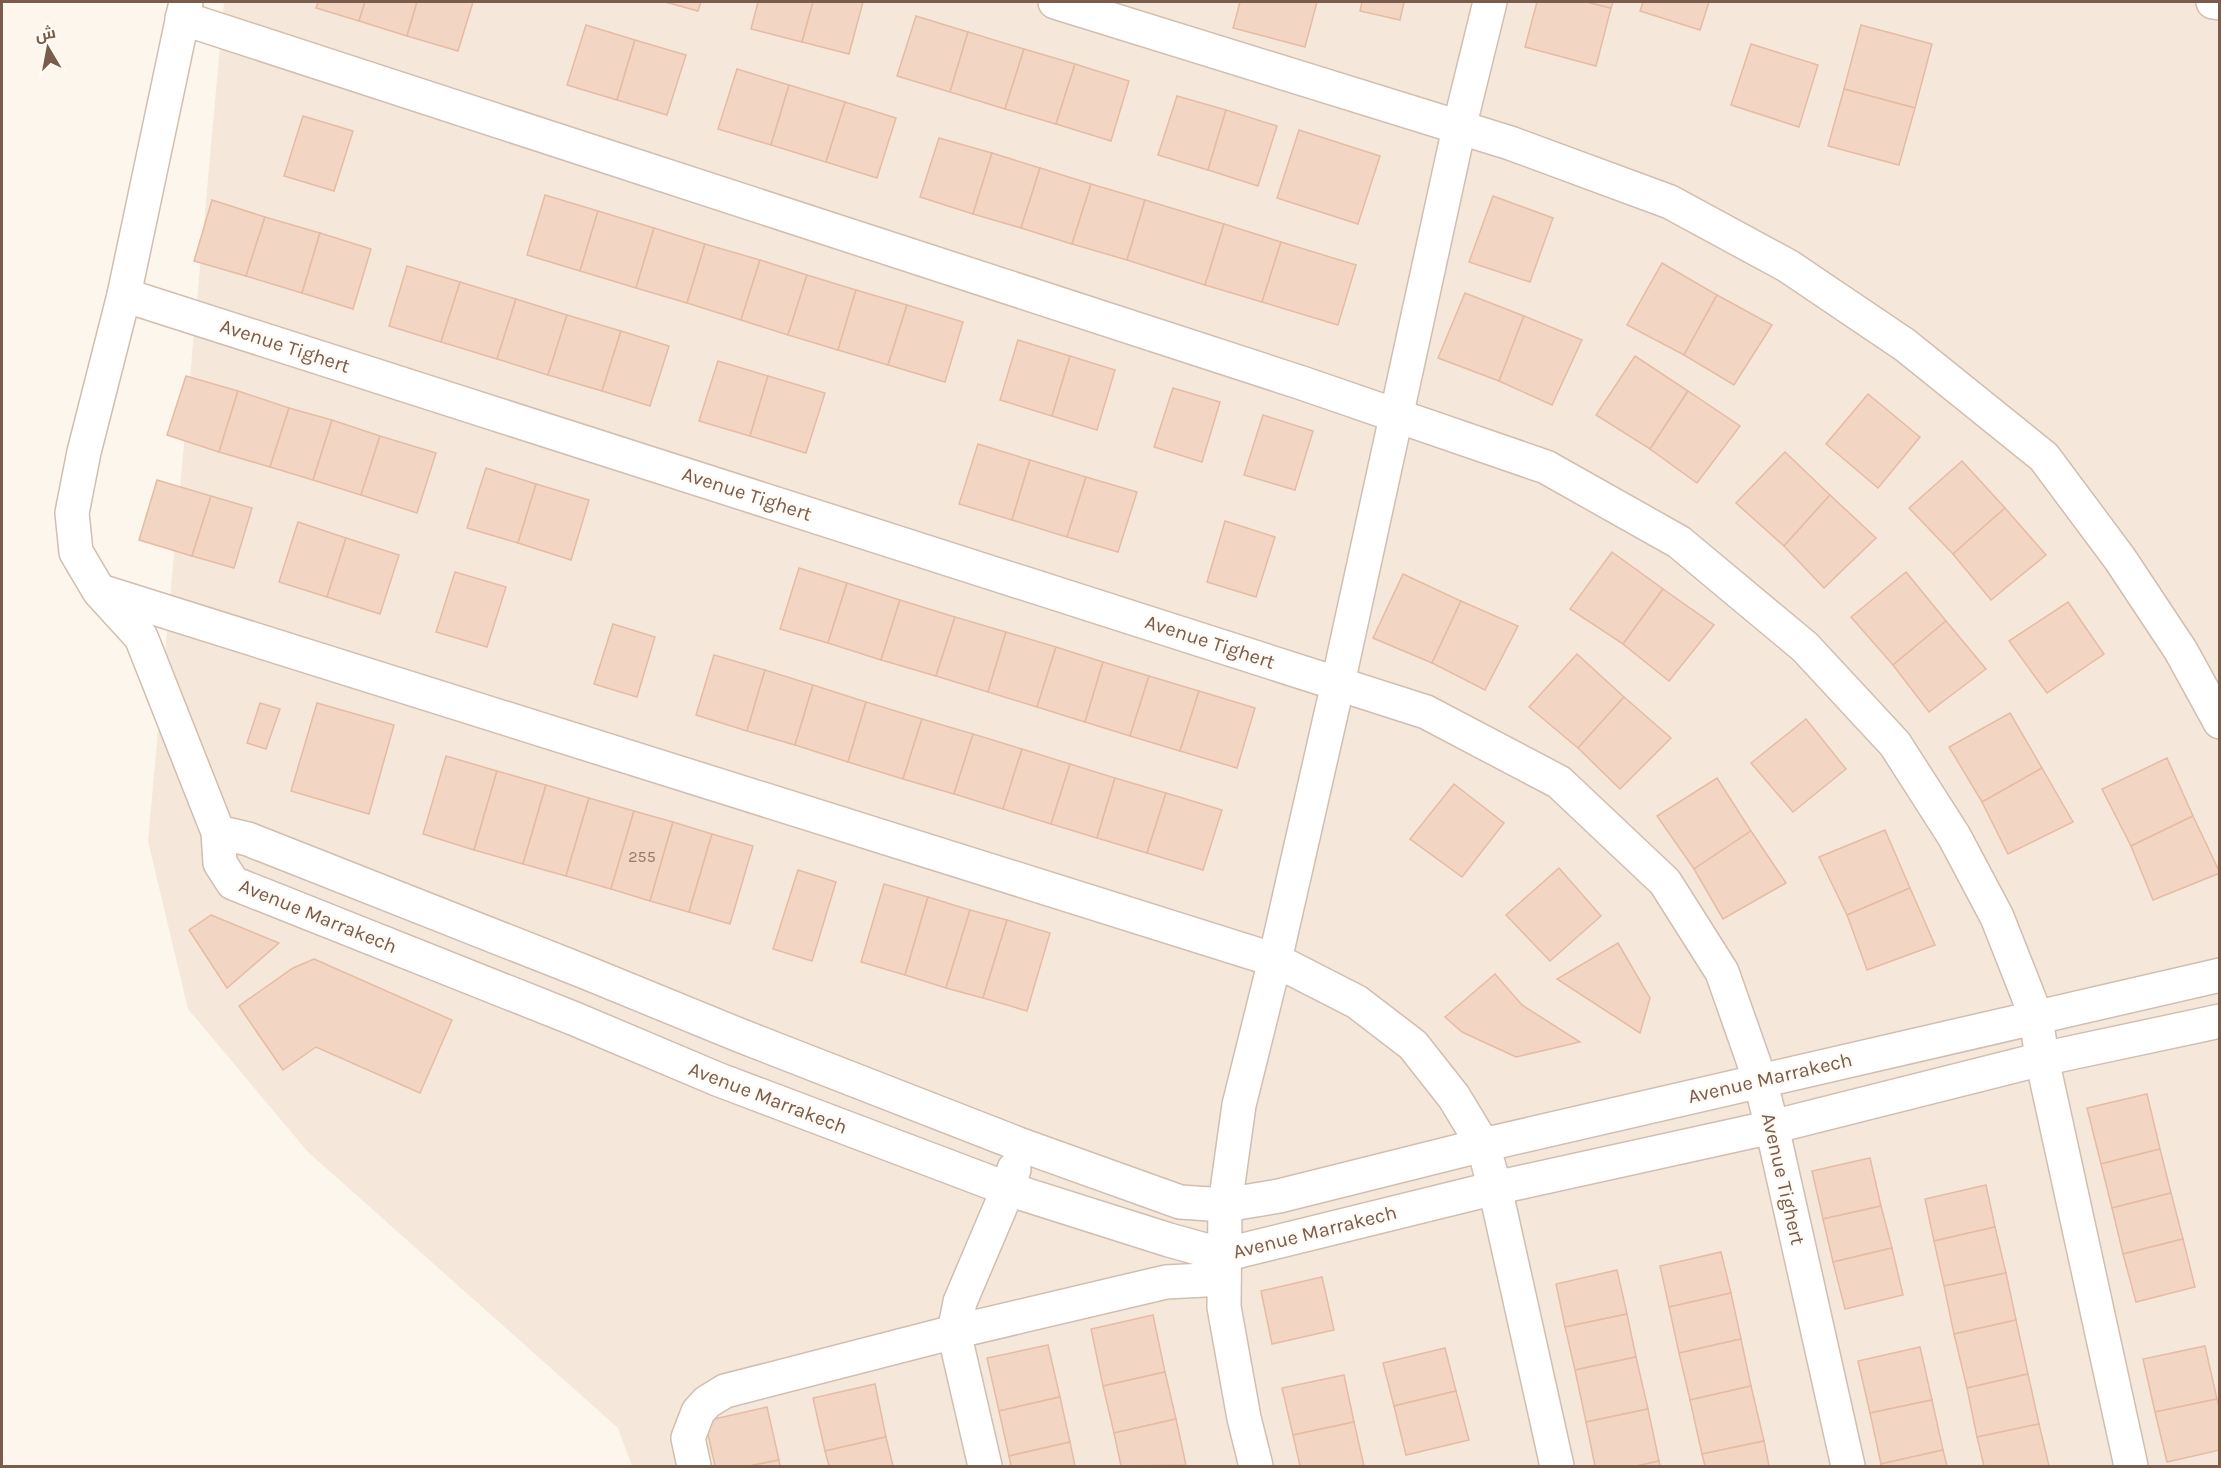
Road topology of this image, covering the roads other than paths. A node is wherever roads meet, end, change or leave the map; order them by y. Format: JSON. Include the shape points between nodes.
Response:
{"nodes":[{"id":1,"x":1055,"y":2,"type":"edge"},
{"id":2,"x":1490,"y":2,"type":"edge"},
{"id":3,"x":2212,"y":2,"type":"edge"},
{"id":4,"x":2220,"y":3,"type":"edge"},
{"id":5,"x":184,"y":10,"type":"edge"},
{"id":6,"x":1459,"y":128,"type":"junction"},
{"id":7,"x":124,"y":295,"type":"junction"},
{"id":8,"x":1396,"y":415,"type":"junction"},
{"id":9,"x":99,"y":591,"type":"junction"},
{"id":10,"x":1338,"y":682,"type":"junction"},
{"id":11,"x":2220,"y":722,"type":"edge"},
{"id":12,"x":218,"y":832,"type":"junction"},
{"id":13,"x":1275,"y":960,"type":"junction"},
{"id":14,"x":585,"y":972,"type":"junction"},
{"id":15,"x":2220,"y":975,"type":"edge"},
{"id":16,"x":2036,"y":1016,"type":"junction"},
{"id":17,"x":574,"y":1019,"type":"junction"},
{"id":18,"x":2220,"y":1021,"type":"edge"},
{"id":19,"x":739,"y":1035,"type":"junction"},
{"id":20,"x":2042,"y":1059,"type":"junction"},
{"id":21,"x":717,"y":1079,"type":"junction"},
{"id":22,"x":1760,"y":1080,"type":"junction"},
{"id":23,"x":1772,"y":1127,"type":"junction"},
{"id":24,"x":1021,"y":1144,"type":"junction"},
{"id":25,"x":1483,"y":1145,"type":"junction"},
{"id":26,"x":1495,"y":1188,"type":"junction"},
{"id":27,"x":1008,"y":1189,"type":"junction"},
{"id":28,"x":1225,"y":1205,"type":"junction"},
{"id":29,"x":1223,"y":1267,"type":"junction"},
{"id":30,"x":954,"y":1332,"type":"junction"},
{"id":31,"x":694,"y":1467,"type":"edge"},
{"id":32,"x":985,"y":1467,"type":"edge"},
{"id":33,"x":1256,"y":1467,"type":"edge"},
{"id":34,"x":1557,"y":1467,"type":"edge"},
{"id":35,"x":1848,"y":1467,"type":"edge"},
{"id":36,"x":2131,"y":1467,"type":"edge"}],
"edges":[{"from":1,"to":6,"type":"street"},
{"from":2,"to":6,"type":"street"},
{"from":3,"to":4,"type":"street"},
{"from":5,"to":7,"type":"street"},
{"from":5,"to":8,"type":"street"},
{"from":6,"to":8,"type":"street"},
{"from":6,"to":11,"type":"street","via":[[1670,202],[1788,266],[1905,345],[2044,457],[2175,641]]},
{"from":7,"to":9,"type":"street","via":[[72,513],[76,552]]},
{"from":7,"to":10,"type":"street","name":"Avenue Tighert"},
{"from":8,"to":10,"type":"street"},
{"from":8,"to":16,"type":"street","via":[[1546,467],[1669,536],[1805,647],[1895,744],[1954,836],[1997,917]]},
{"from":9,"to":12,"type":"street","via":[[141,637]]},
{"from":9,"to":13,"type":"street"},
{"from":10,"to":13,"type":"street"},
{"from":10,"to":22,"type":"street","name":"Avenue Tighert","via":[[1426,712],[1559,782],[1576,797],[1665,882],[1722,972]]},
{"from":12,"to":14,"type":"street","name":"Avenue Marrakech","via":[[248,839]]},
{"from":12,"to":17,"type":"street","name":"Avenue Marrakech","via":[[220,863],[233,883]]},
{"from":13,"to":25,"type":"street","via":[[1357,1002],[1413,1045],[1454,1097]]},
{"from":13,"to":28,"type":"street","via":[[1239,1105]]},
{"from":14,"to":17,"type":"street"},
{"from":14,"to":19,"type":"street","name":"Avenue Marrakech"},
{"from":15,"to":16,"type":"street","name":"Avenue Marrakech"},
{"from":16,"to":20,"type":"street"},
{"from":16,"to":22,"type":"street","name":"Avenue Marrakech"},
{"from":17,"to":21,"type":"street","name":"Avenue Marrakech"},
{"from":18,"to":20,"type":"street","name":"Avenue Marrakech"},
{"from":19,"to":21,"type":"street"},
{"from":19,"to":24,"type":"street","name":"Avenue Marrakech"},
{"from":20,"to":23,"type":"street","name":"Avenue Marrakech"},
{"from":20,"to":36,"type":"street"},
{"from":21,"to":27,"type":"street","name":"Avenue Marrakech"},
{"from":22,"to":23,"type":"street","name":"Avenue Tighert"},
{"from":22,"to":25,"type":"street","name":"Avenue Marrakech"},
{"from":23,"to":26,"type":"street","name":"Avenue Marrakech"},
{"from":23,"to":35,"type":"street","name":"Avenue Tighert"},
{"from":24,"to":27,"type":"street"},
{"from":24,"to":28,"type":"street","name":"Avenue Marrakech","via":[[1180,1202]]},
{"from":25,"to":26,"type":"street"},
{"from":25,"to":28,"type":"street","name":"Avenue Marrakech","via":[[1279,1196]]},
{"from":26,"to":29,"type":"street","name":"Avenue Marrakech"},
{"from":26,"to":34,"type":"street"},
{"from":27,"to":29,"type":"street","name":"Avenue Marrakech","via":[[1168,1240]]},
{"from":27,"to":30,"type":"street","via":[[960,1302]]},
{"from":28,"to":29,"type":"street"},
{"from":29,"to":30,"type":"street"},
{"from":29,"to":33,"type":"street","via":[[1224,1307]]},
{"from":30,"to":31,"type":"street","via":[[725,1391],[707,1402],[688,1437]]},
{"from":30,"to":32,"type":"street"}]}
